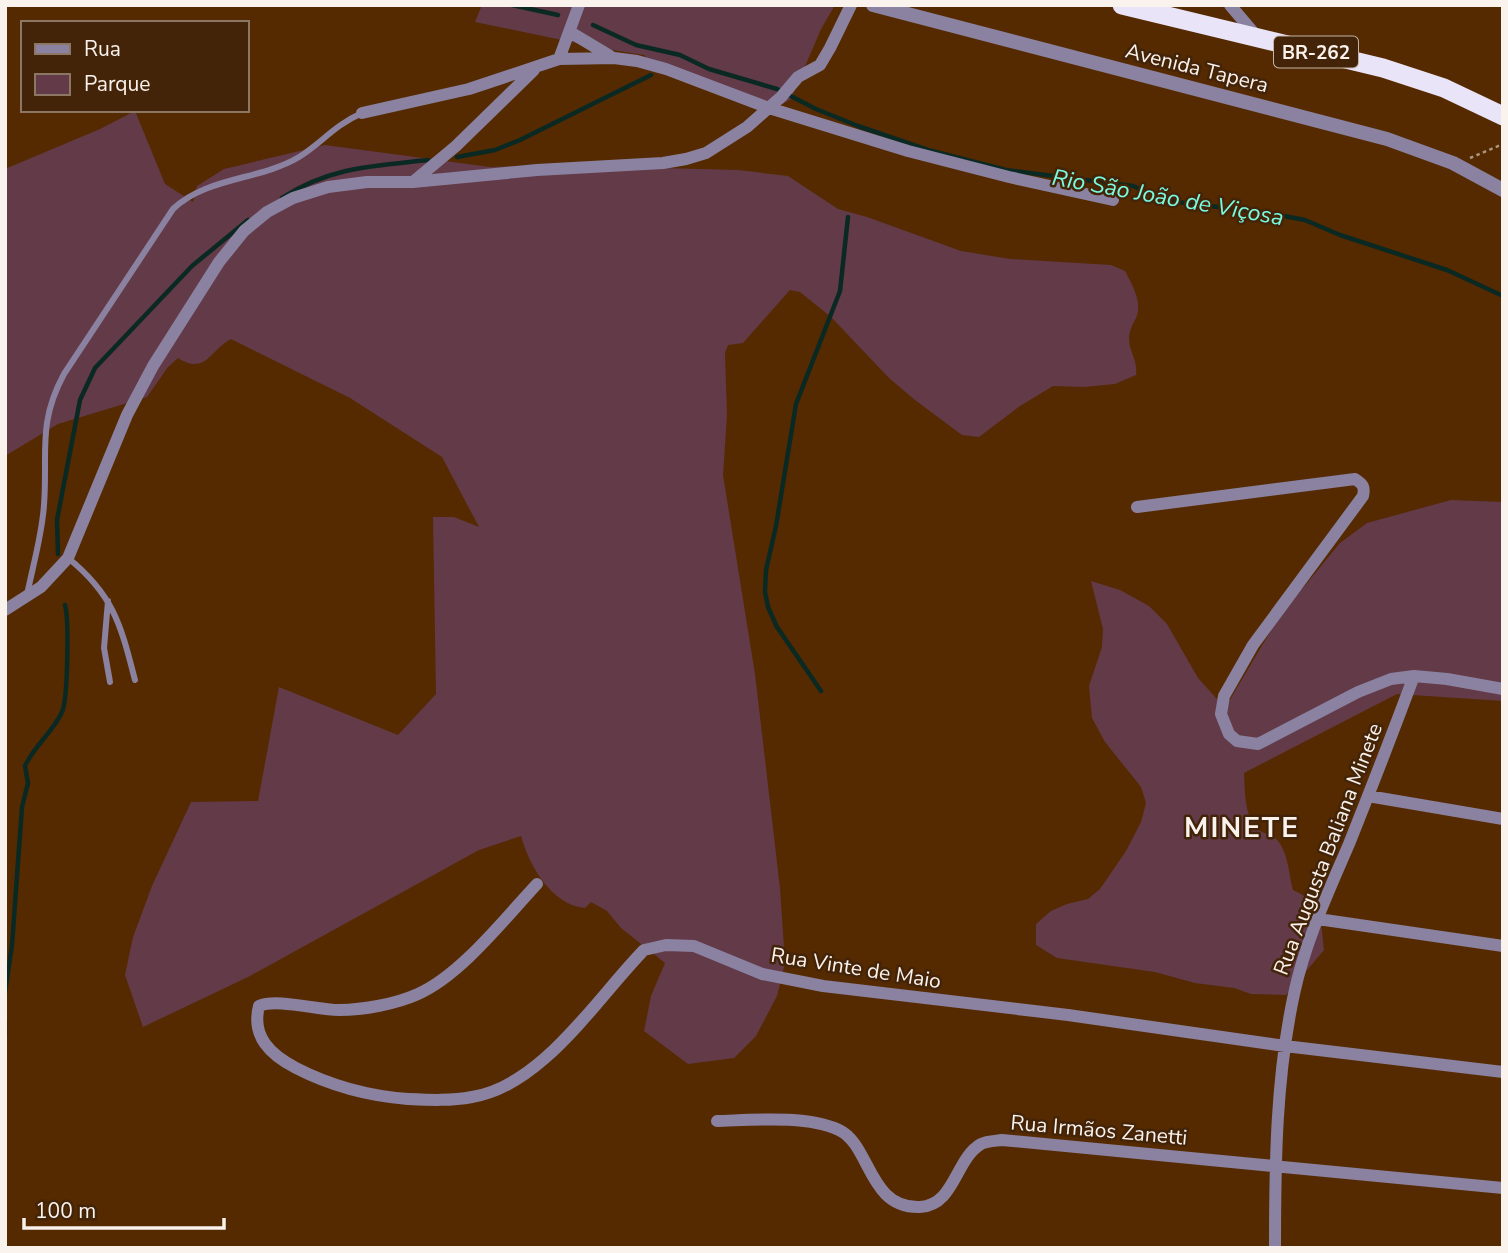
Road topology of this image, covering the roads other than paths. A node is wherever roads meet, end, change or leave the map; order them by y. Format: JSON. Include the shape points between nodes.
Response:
{"nodes":[{"id":1,"x":579,"y":5,"type":"edge"},
{"id":2,"x":851,"y":5,"type":"edge"},
{"id":3,"x":873,"y":5,"type":"edge"},
{"id":4,"x":1122,"y":5,"type":"edge"},
{"id":5,"x":1230,"y":5,"type":"edge"},
{"id":6,"x":570,"y":32,"type":"junction"},
{"id":7,"x":1258,"y":38,"type":"junction"},
{"id":8,"x":614,"y":58,"type":"junction"},
{"id":9,"x":559,"y":59,"type":"junction"},
{"id":10,"x":536,"y":67,"type":"junction"},
{"id":11,"x":769,"y":108,"type":"junction"},
{"id":12,"x":362,"y":113,"type":"joint"},
{"id":13,"x":1501,"y":115,"type":"edge"},
{"id":14,"x":414,"y":181,"type":"junction"},
{"id":15,"x":1503,"y":190,"type":"edge"},
{"id":16,"x":1113,"y":200,"type":"dead end"},
{"id":17,"x":1137,"y":507,"type":"dead end"},
{"id":18,"x":68,"y":558,"type":"junction"},
{"id":19,"x":26,"y":597,"type":"junction"},
{"id":20,"x":108,"y":600,"type":"junction"},
{"id":21,"x":5,"y":610,"type":"edge"},
{"id":22,"x":1415,"y":676,"type":"junction"},
{"id":23,"x":135,"y":680,"type":"dead end"},
{"id":24,"x":110,"y":682,"type":"dead end"},
{"id":25,"x":1503,"y":689,"type":"edge"},
{"id":26,"x":1368,"y":796,"type":"junction"},
{"id":27,"x":1503,"y":818,"type":"edge"},
{"id":28,"x":537,"y":884,"type":"dead end"},
{"id":29,"x":1318,"y":919,"type":"junction"},
{"id":30,"x":1503,"y":946,"type":"edge"},
{"id":31,"x":1285,"y":1046,"type":"junction"},
{"id":32,"x":1503,"y":1072,"type":"edge"},
{"id":33,"x":717,"y":1121,"type":"dead end"},
{"id":34,"x":1275,"y":1167,"type":"junction"},
{"id":35,"x":1503,"y":1188,"type":"edge"},
{"id":36,"x":1275,"y":1248,"type":"edge"}],
"edges":[{"from":1,"to":6,"type":"street"},
{"from":2,"to":11,"type":"street","via":[[820,65],[789,85]]},
{"from":3,"to":15,"type":"street","name":"Avenida Tapera","via":[[1387,139],[1453,163]]},
{"from":4,"to":7,"type":"highway","number":"BR-262"},
{"from":5,"to":7,"type":"street"},
{"from":6,"to":8,"type":"street"},
{"from":6,"to":9,"type":"street"},
{"from":7,"to":13,"type":"highway","number":"BR-262","via":[[1416,77]]},
{"from":8,"to":9,"type":"street"},
{"from":8,"to":11,"type":"street","via":[[666,69]]},
{"from":9,"to":10,"type":"street"},
{"from":10,"to":12,"type":"street","via":[[469,89]]},
{"from":10,"to":14,"type":"street"},
{"from":11,"to":14,"type":"street","via":[[730,140],[686,159]]},
{"from":11,"to":16,"type":"street","via":[[947,162]]},
{"from":12,"to":19,"type":"lane","via":[[299,158],[182,201],[162,225],[64,374],[51,402],[44,444],[42,526]]},
{"from":14,"to":18,"type":"street","via":[[328,187],[293,198],[244,231],[219,262],[140,390]]},
{"from":17,"to":22,"type":"street","via":[[1355,479],[1364,489],[1253,645],[1224,696],[1221,714],[1237,741],[1258,744],[1358,692],[1391,679]]},
{"from":18,"to":19,"type":"street"},
{"from":18,"to":20,"type":"lane","via":[[87,572]]},
{"from":19,"to":21,"type":"street"},
{"from":20,"to":23,"type":"lane"},
{"from":20,"to":24,"type":"lane","via":[[104,648]]},
{"from":22,"to":25,"type":"street"},
{"from":22,"to":26,"type":"street","name":"Rua Augusta Baliana Minete"},
{"from":26,"to":27,"type":"street"},
{"from":26,"to":29,"type":"street","name":"Rua Augusta Baliana Minete"},
{"from":28,"to":31,"type":"street","name":"Rua Vinte de Maio","via":[[456,969],[417,995],[343,1010],[272,1003],[259,1006],[257,1023],[265,1046],[285,1062],[344,1089],[376,1097],[433,1101],[474,1097],[503,1087],[547,1055],[644,950],[680,944],[787,981]]},
{"from":29,"to":30,"type":"street"},
{"from":29,"to":31,"type":"street","name":"Rua Augusta Baliana Minete","via":[[1299,974]]},
{"from":31,"to":32,"type":"street","name":"Rua Vinte de Maio"},
{"from":31,"to":34,"type":"street","name":"Rua Augusta Baliana Minete"},
{"from":33,"to":34,"type":"street","name":"Rua Irmãos Zanetti","via":[[799,1121],[841,1131],[854,1144],[876,1183],[902,1203],[917,1207],[932,1205],[943,1196],[975,1149],[1002,1140]]},
{"from":34,"to":35,"type":"street","name":"Rua Irmãos Zanetti"},
{"from":34,"to":36,"type":"street","name":"Rua Augusta Baliana Minete"}]}
